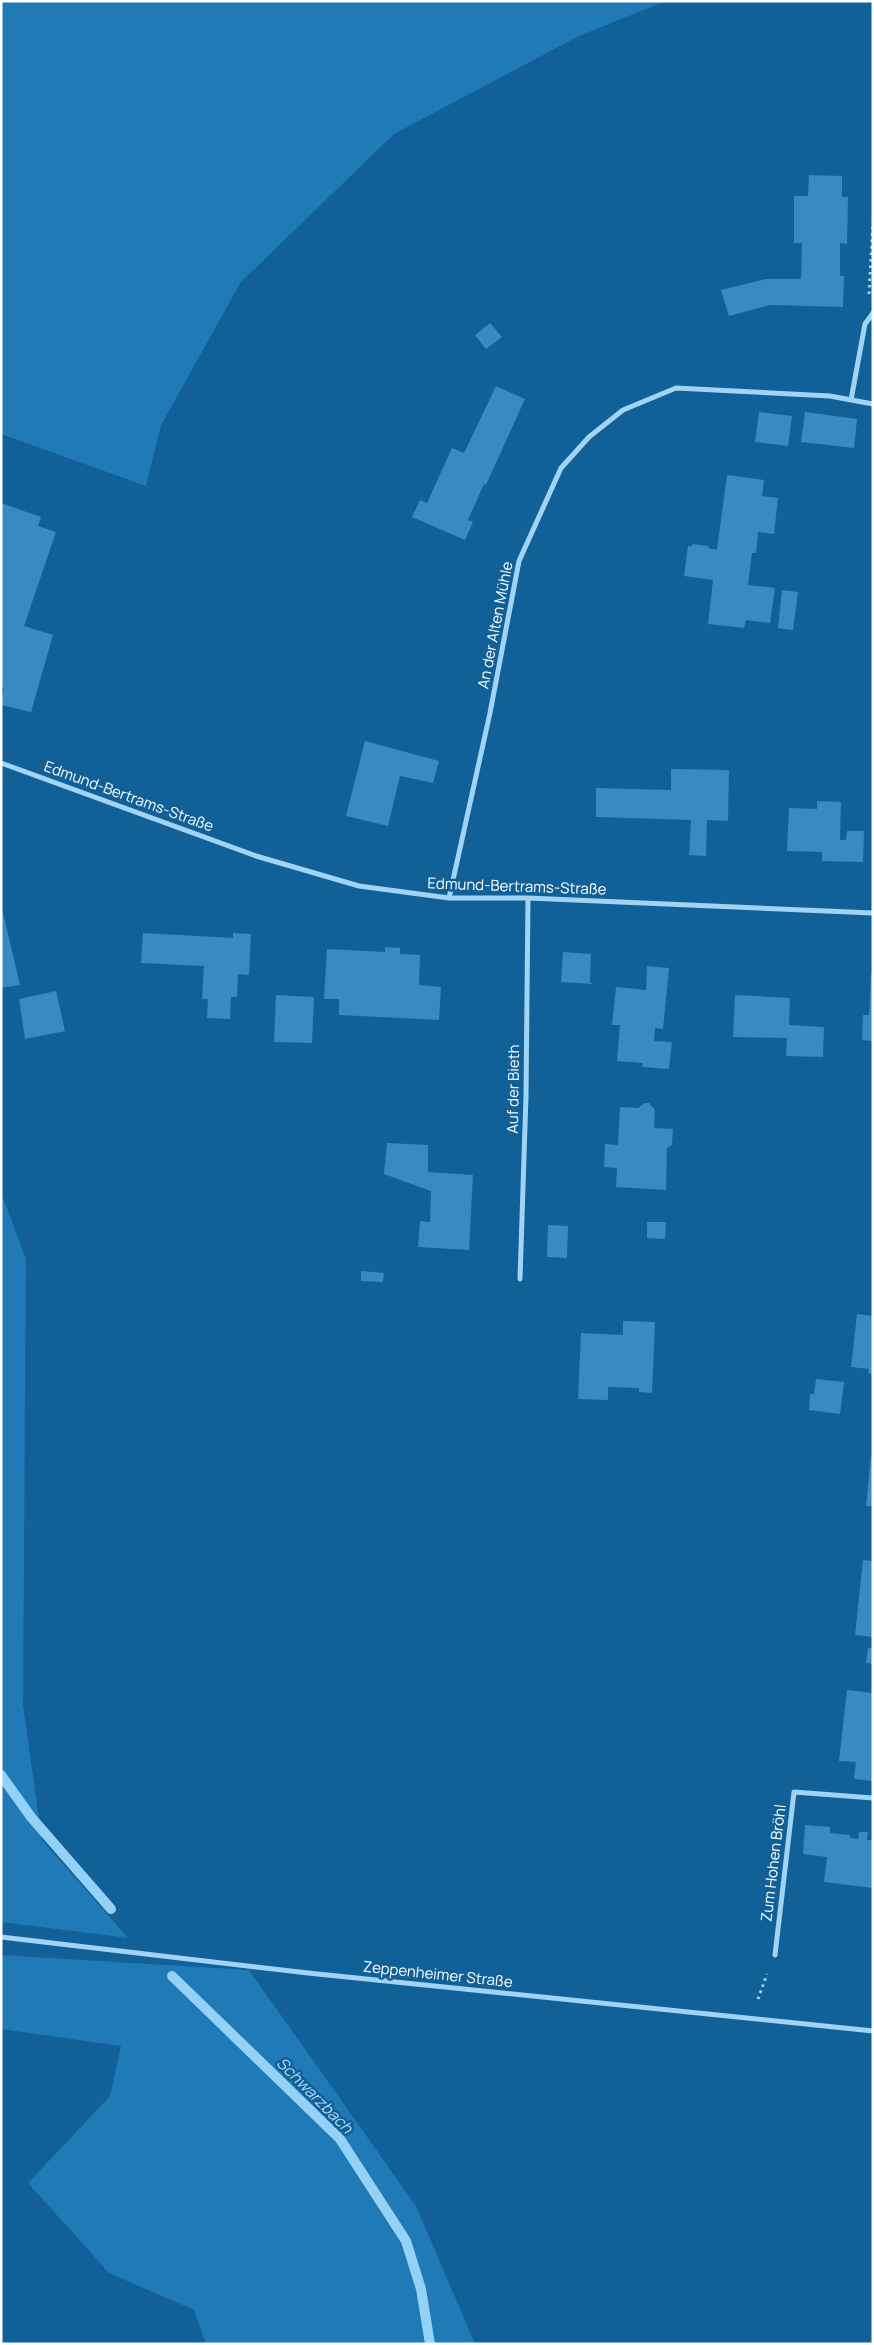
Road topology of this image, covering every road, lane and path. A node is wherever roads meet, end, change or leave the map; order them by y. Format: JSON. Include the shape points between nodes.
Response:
{"nodes":[{"id":1,"x":873,"y":222,"type":"edge"},
{"id":2,"x":871,"y":315,"type":"edge"},
{"id":3,"x":851,"y":400,"type":"junction"},
{"id":4,"x":873,"y":404,"type":"edge"},
{"id":5,"x":1,"y":763,"type":"edge"},
{"id":6,"x":449,"y":898,"type":"junction"},
{"id":7,"x":528,"y":898,"type":"junction"},
{"id":8,"x":873,"y":913,"type":"edge"},
{"id":9,"x":520,"y":1279,"type":"dead end"},
{"id":10,"x":873,"y":1798,"type":"edge"},
{"id":11,"x":1,"y":1937,"type":"edge"},
{"id":12,"x":775,"y":1955,"type":"joint"},
{"id":13,"x":750,"y":2018,"type":"junction"},
{"id":14,"x":873,"y":2031,"type":"edge"}],
"edges":[{"from":1,"to":2,"type":"path"},
{"from":2,"to":3,"type":"street","via":[[861,340]]},
{"from":3,"to":4,"type":"street","name":"An der Alten Mühle"},
{"from":3,"to":6,"type":"street","name":"An der Alten Mühle","via":[[811,394],[676,388],[623,410],[589,437],[562,468],[519,561],[490,713]]},
{"from":5,"to":6,"type":"street","name":"Edmund-Bertrams-Straße","via":[[256,856],[359,886]]},
{"from":6,"to":7,"type":"street","name":"Edmund-Bertrams-Straße"},
{"from":7,"to":8,"type":"street","name":"Edmund-Bertrams-Straße"},
{"from":7,"to":9,"type":"street","name":"Auf der Bieth"},
{"from":10,"to":12,"type":"street","name":"Zum Hohen Bröhl","via":[[794,1792]]},
{"from":11,"to":13,"type":"street","name":"Zeppenheimer Straße"},
{"from":12,"to":13,"type":"path"},
{"from":13,"to":14,"type":"street","name":"Zeppenheimer Straße"}]}
